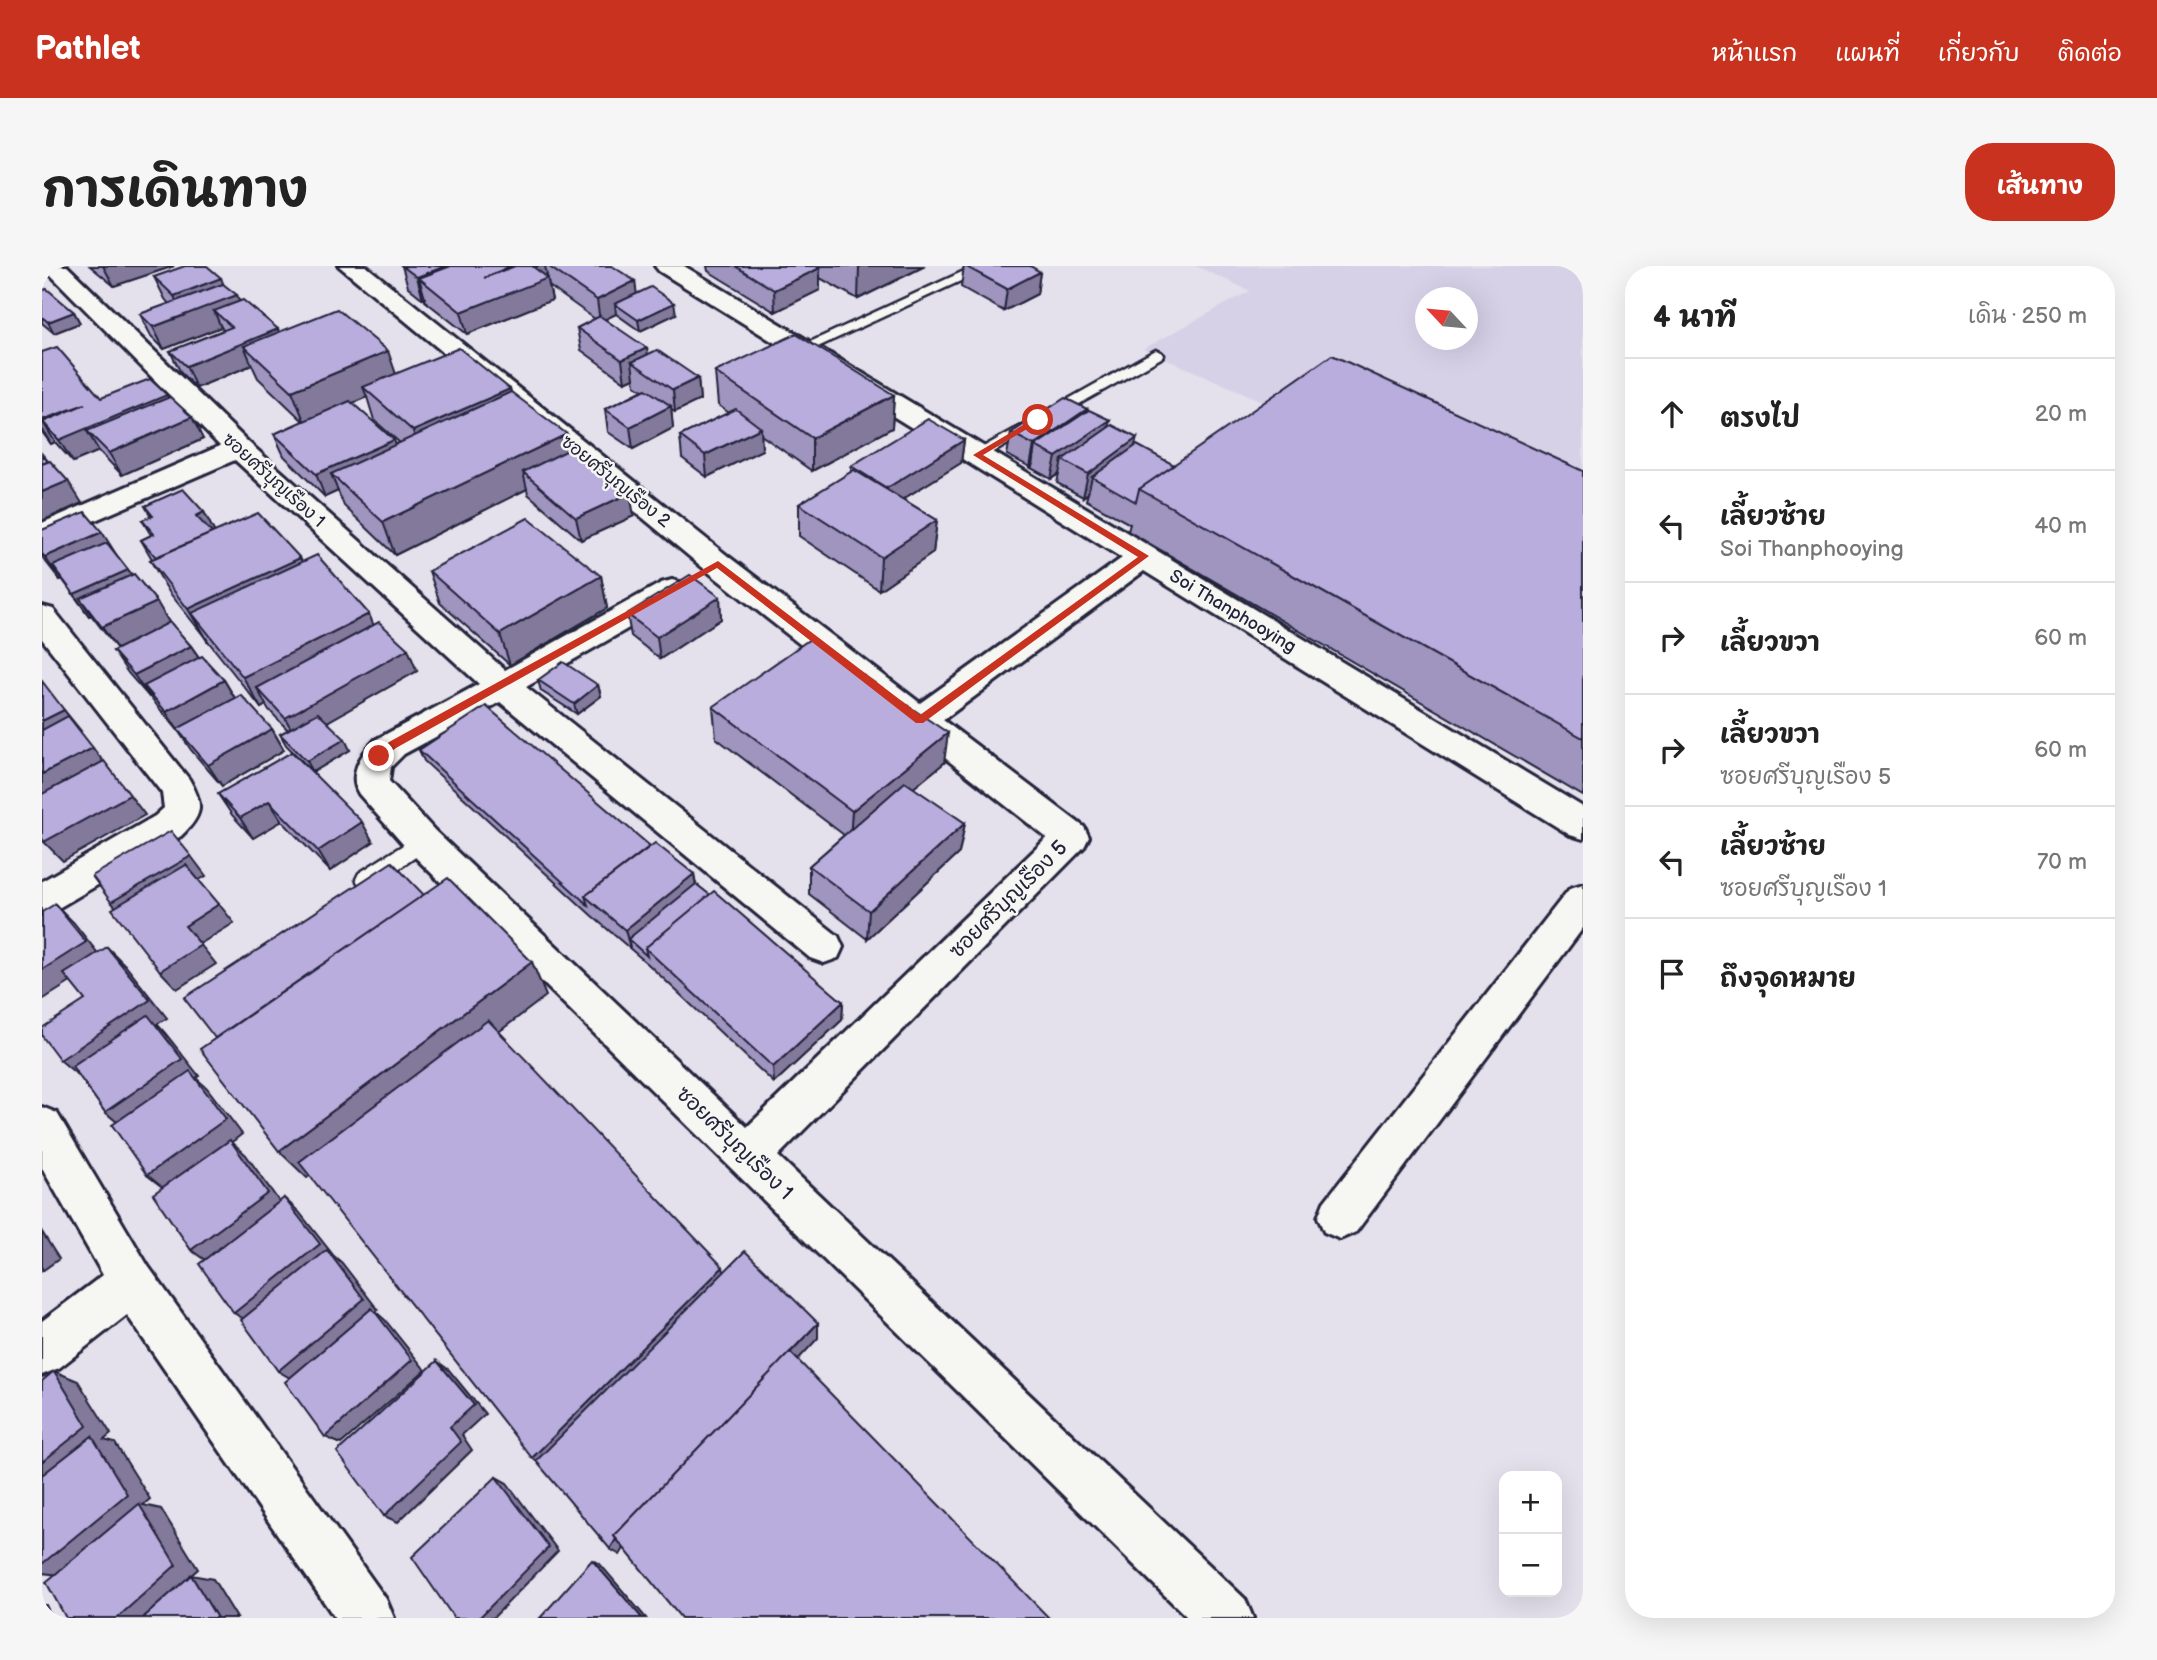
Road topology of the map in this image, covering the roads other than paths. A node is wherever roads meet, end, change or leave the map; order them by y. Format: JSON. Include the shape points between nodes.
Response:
{"nodes":[{"id":1,"x":54,"y":266,"type":"edge"},
{"id":2,"x":351,"y":266,"type":"edge"},
{"id":3,"x":667,"y":266,"type":"edge"},
{"id":4,"x":986,"y":266,"type":"edge"},
{"id":5,"x":804,"y":348,"type":"junction"},
{"id":6,"x":1156,"y":355,"type":"dead end"},
{"id":7,"x":238,"y":448,"type":"junction"},
{"id":8,"x":977,"y":455,"type":"junction"},
{"id":9,"x":42,"y":534,"type":"edge"},
{"id":10,"x":1144,"y":556,"type":"junction"},
{"id":11,"x":718,"y":564,"type":"junction"},
{"id":12,"x":42,"y":617,"type":"edge"},
{"id":13,"x":502,"y":686,"type":"junction"},
{"id":14,"x":920,"y":720,"type":"junction"},
{"id":15,"x":1583,"y":825,"type":"edge"},
{"id":16,"x":422,"y":841,"type":"junction"},
{"id":17,"x":346,"y":894,"type":"edge"},
{"id":18,"x":42,"y":899,"type":"edge"},
{"id":19,"x":1583,"y":899,"type":"edge"},
{"id":20,"x":824,"y":947,"type":"dead end"},
{"id":21,"x":42,"y":1127,"type":"edge"},
{"id":22,"x":748,"y":1156,"type":"junction"},
{"id":23,"x":1340,"y":1217,"type":"dead end"},
{"id":24,"x":132,"y":1282,"type":"junction"},
{"id":25,"x":42,"y":1351,"type":"edge"},
{"id":26,"x":367,"y":1618,"type":"edge"},
{"id":27,"x":1226,"y":1618,"type":"edge"}],
"edges":[{"from":1,"to":7,"type":"street","name":"ซอยศรีบุญเรือง 1"},
{"from":2,"to":11,"type":"street","name":"ซอยศรีบุญเรือง 2"},
{"from":3,"to":5,"type":"street","name":"Soi Thanphooying"},
{"from":4,"to":5,"type":"lane"},
{"from":5,"to":8,"type":"street","name":"Soi Thanphooying"},
{"from":6,"to":8,"type":"lane"},
{"from":7,"to":9,"type":"street"},
{"from":7,"to":13,"type":"street","name":"ซอยศรีบุญเรือง 1"},
{"from":8,"to":10,"type":"street","name":"Soi Thanphooying"},
{"from":10,"to":14,"type":"street"},
{"from":10,"to":15,"type":"street","name":"Soi Thanphooying"},
{"from":11,"to":13,"type":"street","name":"ซอยศรีบุญเรือง 1"},
{"from":11,"to":14,"type":"street","name":"ซอยศรีบุญเรือง 5"},
{"from":12,"to":18,"type":"street","via":[[177,788],[182,801],[181,814],[168,827]]},
{"from":13,"to":16,"type":"street","name":"ซอยศรีบุญเรือง 1","via":[[379,756],[371,785]]},
{"from":13,"to":20,"type":"street"},
{"from":14,"to":22,"type":"street","name":"ซอยศรีบุญเรือง 5","via":[[1071,837]]},
{"from":16,"to":17,"type":"lane"},
{"from":16,"to":22,"type":"street","name":"ซอยศรีบุญเรือง 1"},
{"from":19,"to":23,"type":"street"},
{"from":21,"to":24,"type":"street"},
{"from":22,"to":27,"type":"street","name":"ซอยศรีบุญเรือง 1"},
{"from":24,"to":25,"type":"street"},
{"from":24,"to":26,"type":"street"}]}
